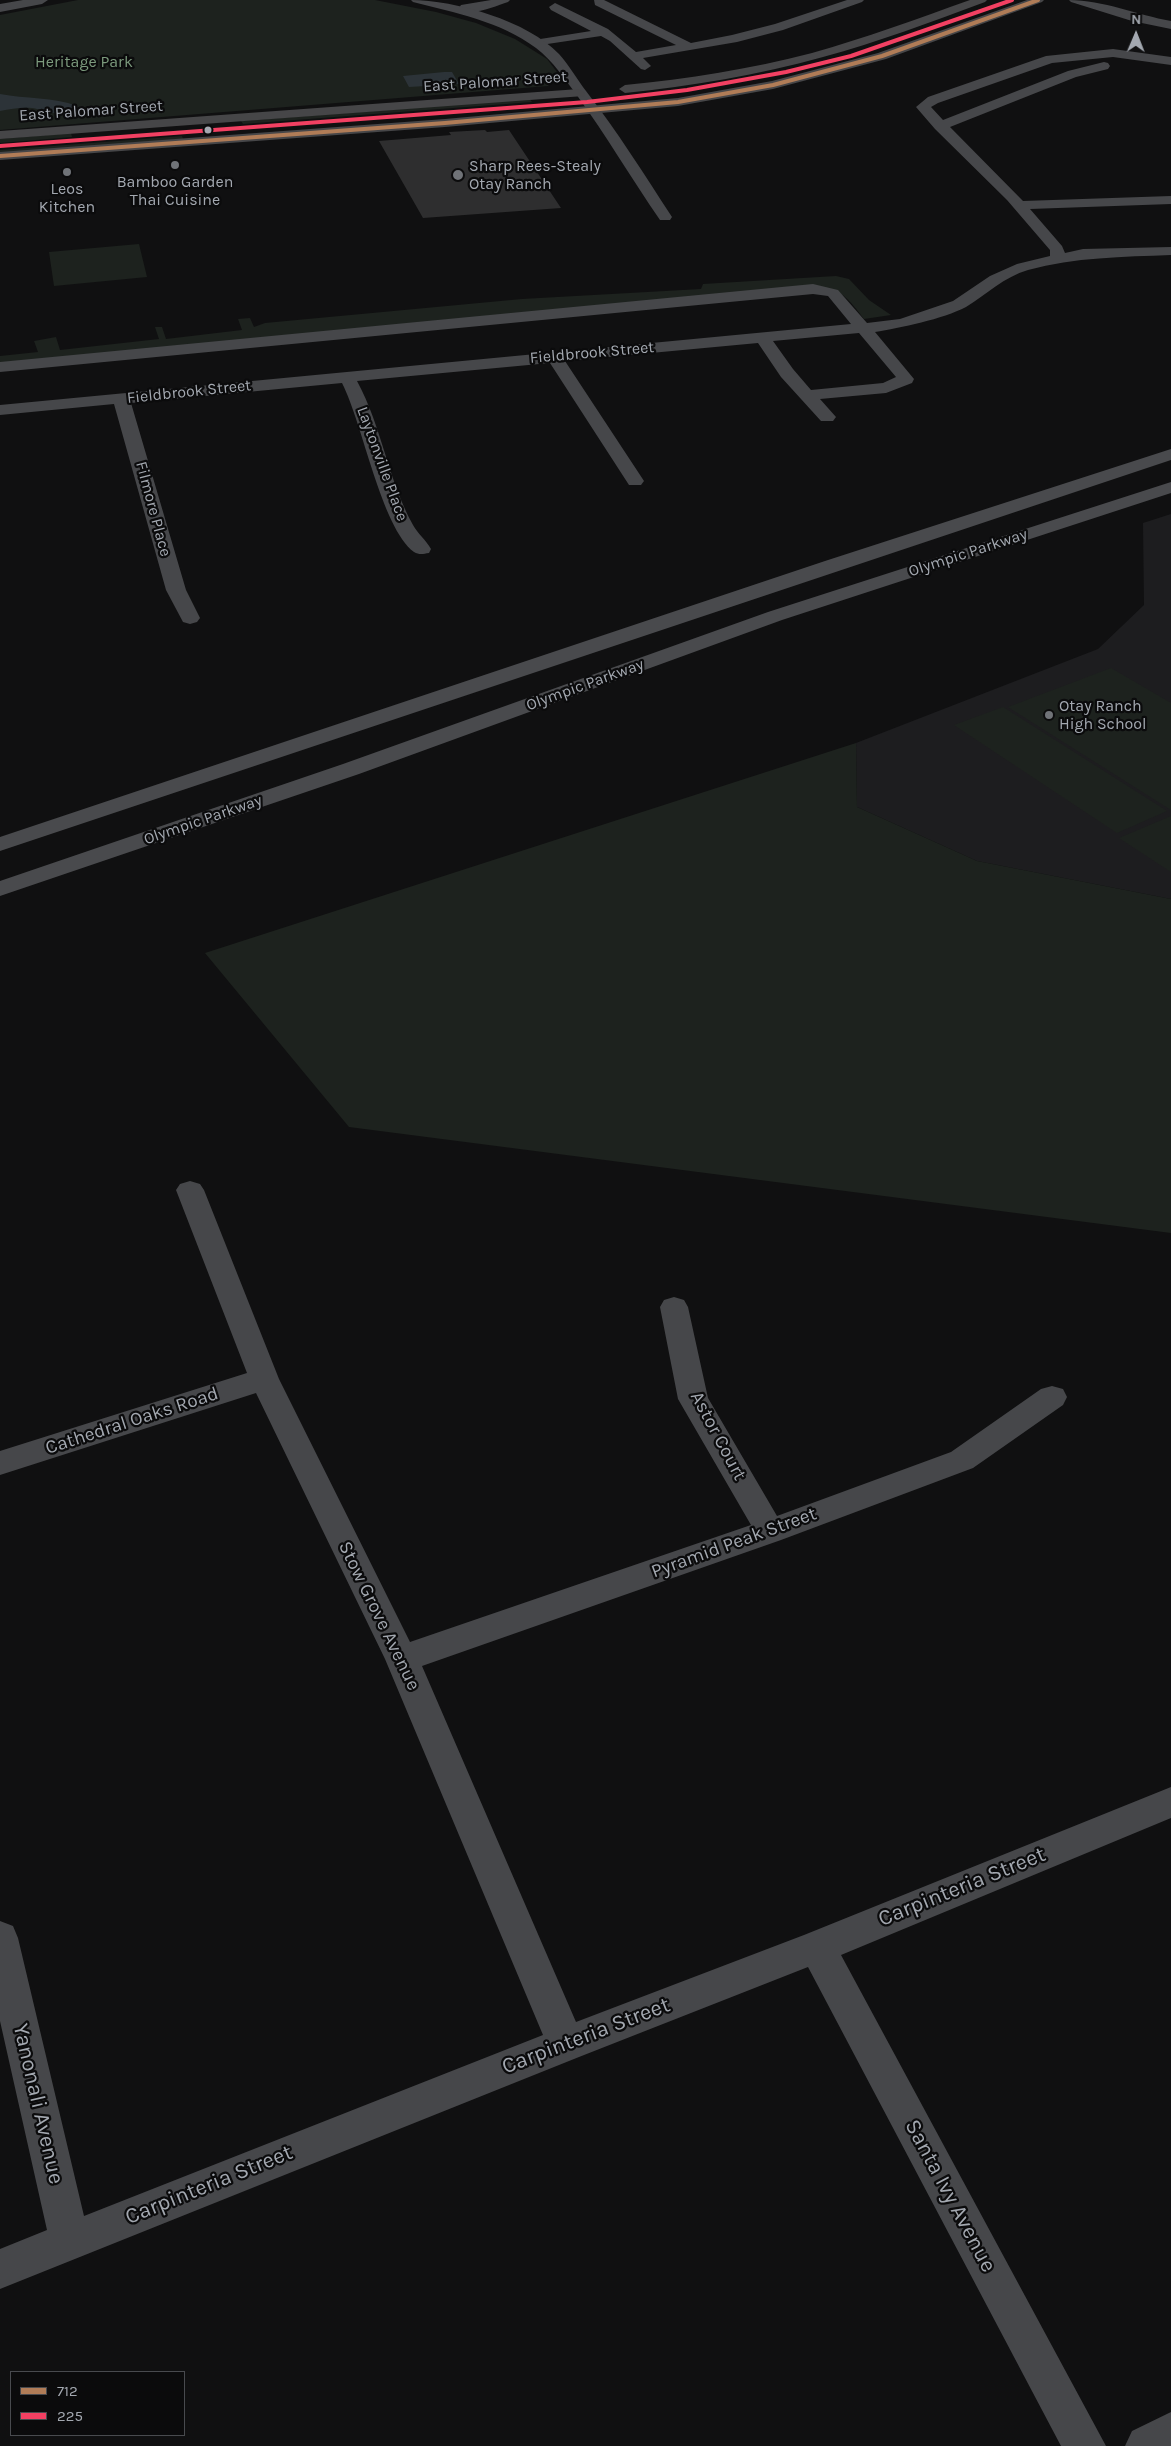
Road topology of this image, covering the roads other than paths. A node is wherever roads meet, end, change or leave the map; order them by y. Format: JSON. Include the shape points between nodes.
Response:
{"nodes":[{"id":1,"x":42,"y":0,"type":"edge"},
{"id":2,"x":417,"y":0,"type":"edge"},
{"id":3,"x":504,"y":0,"type":"edge"},
{"id":4,"x":858,"y":0,"type":"edge"},
{"id":5,"x":981,"y":0,"type":"edge"},
{"id":6,"x":1038,"y":0,"type":"edge"},
{"id":7,"x":1075,"y":0,"type":"edge"},
{"id":8,"x":1110,"y":0,"type":"edge"},
{"id":9,"x":594,"y":3,"type":"edge"},
{"id":10,"x":465,"y":6,"type":"edge"},
{"id":11,"x":0,"y":8,"type":"edge"},
{"id":12,"x":1171,"y":14,"type":"edge"},
{"id":13,"x":1171,"y":25,"type":"edge"},
{"id":14,"x":604,"y":32,"type":"junction"},
{"id":15,"x":538,"y":43,"type":"junction"},
{"id":16,"x":688,"y":46,"type":"junction"},
{"id":17,"x":633,"y":56,"type":"junction"},
{"id":18,"x":1171,"y":62,"type":"edge"},
{"id":19,"x":645,"y":66,"type":"dead end"},
{"id":20,"x":1137,"y":70,"type":"dead end"},
{"id":21,"x":580,"y":93,"type":"junction"},
{"id":22,"x":594,"y":111,"type":"junction"},
{"id":23,"x":940,"y":126,"type":"junction"},
{"id":24,"x":0,"y":136,"type":"edge"},
{"id":25,"x":0,"y":156,"type":"edge"},
{"id":26,"x":1171,"y":200,"type":"edge"},
{"id":27,"x":1018,"y":205,"type":"junction"},
{"id":28,"x":665,"y":217,"type":"dead end"},
{"id":29,"x":1171,"y":251,"type":"edge"},
{"id":30,"x":1058,"y":258,"type":"junction"},
{"id":31,"x":860,"y":328,"type":"junction"},
{"id":32,"x":762,"y":337,"type":"junction"},
{"id":33,"x":554,"y":357,"type":"junction"},
{"id":34,"x":0,"y":367,"type":"edge"},
{"id":35,"x":347,"y":377,"type":"junction"},
{"id":36,"x":807,"y":395,"type":"junction"},
{"id":37,"x":121,"y":398,"type":"junction"},
{"id":38,"x":0,"y":410,"type":"edge"},
{"id":39,"x":827,"y":417,"type":"dead end"},
{"id":40,"x":1170,"y":455,"type":"edge"},
{"id":41,"x":635,"y":481,"type":"dead end"},
{"id":42,"x":1171,"y":487,"type":"edge"},
{"id":43,"x":422,"y":549,"type":"dead end"},
{"id":44,"x":190,"y":618,"type":"dead end"},
{"id":45,"x":0,"y":844,"type":"edge"},
{"id":46,"x":0,"y":888,"type":"edge"},
{"id":47,"x":190,"y":1190,"type":"dead end"},
{"id":48,"x":674,"y":1307,"type":"dead end"},
{"id":49,"x":264,"y":1379,"type":"junction"},
{"id":50,"x":1052,"y":1398,"type":"dead end"},
{"id":51,"x":0,"y":1463,"type":"edge"},
{"id":52,"x":770,"y":1531,"type":"junction"},
{"id":53,"x":402,"y":1659,"type":"junction"},
{"id":54,"x":1171,"y":1802,"type":"edge"},
{"id":55,"x":0,"y":1938,"type":"edge"},
{"id":56,"x":817,"y":1947,"type":"junction"},
{"id":57,"x":566,"y":2044,"type":"junction"},
{"id":58,"x":69,"y":2240,"type":"junction"},
{"id":59,"x":0,"y":2269,"type":"edge"},
{"id":60,"x":1171,"y":2434,"type":"edge"},
{"id":61,"x":1084,"y":2446,"type":"edge"},
{"id":62,"x":1147,"y":2446,"type":"edge"}],
"edges":[{"from":1,"to":11,"type":"street"},
{"from":2,"to":10,"type":"street"},
{"from":3,"to":10,"type":"street","via":[[476,8]]},
{"from":4,"to":16,"type":"street","via":[[780,27]]},
{"from":5,"to":21,"type":"main road","name":"East Palomar Street","via":[[847,47],[802,59],[698,80]]},
{"from":6,"to":22,"type":"main road","name":"East Palomar Street","via":[[882,56],[773,85],[678,102]]},
{"from":7,"to":13,"type":"street"},
{"from":8,"to":12,"type":"street"},
{"from":9,"to":14,"type":"street","via":[[560,9]]},
{"from":9,"to":16,"type":"street"},
{"from":10,"to":15,"type":"street"},
{"from":14,"to":15,"type":"street"},
{"from":14,"to":17,"type":"street"},
{"from":15,"to":21,"type":"street","via":[[554,56]]},
{"from":16,"to":17,"type":"street"},
{"from":17,"to":19,"type":"street"},
{"from":18,"to":23,"type":"street","via":[[1113,53],[1050,59],[933,100],[923,107]]},
{"from":20,"to":23,"type":"street","via":[[1119,65],[1097,66]]},
{"from":21,"to":22,"type":"street"},
{"from":21,"to":24,"type":"main road","name":"East Palomar Street"},
{"from":22,"to":25,"type":"main road","name":"East Palomar Street"},
{"from":22,"to":28,"type":"street"},
{"from":23,"to":27,"type":"street"},
{"from":26,"to":27,"type":"street"},
{"from":27,"to":30,"type":"street","via":[[1057,249]]},
{"from":29,"to":30,"type":"street","name":"Fieldbrook Street"},
{"from":30,"to":31,"type":"street","name":"Fieldbrook Street","via":[[1022,267],[995,279],[959,304],[903,323]]},
{"from":31,"to":32,"type":"street","name":"Fieldbrook Street"},
{"from":31,"to":34,"type":"street","via":[[833,294],[813,289]]},
{"from":31,"to":36,"type":"street","via":[[906,379],[886,388]]},
{"from":32,"to":33,"type":"street","name":"Fieldbrook Street"},
{"from":32,"to":36,"type":"street"},
{"from":33,"to":35,"type":"street","name":"Fieldbrook Street"},
{"from":33,"to":41,"type":"street"},
{"from":35,"to":37,"type":"street","name":"Fieldbrook Street"},
{"from":35,"to":43,"type":"street","name":"Laytonville Place","via":[[361,406],[400,518]]},
{"from":36,"to":39,"type":"street"},
{"from":37,"to":38,"type":"street","name":"Fieldbrook Street"},
{"from":37,"to":44,"type":"street","name":"Filmore Place","via":[[176,590]]},
{"from":40,"to":45,"type":"main road","name":"Olympic Parkway"},
{"from":42,"to":46,"type":"main road","name":"Olympic Parkway","via":[[775,616],[351,769]]},
{"from":47,"to":49,"type":"street","name":"Stow Grove Avenue"},
{"from":48,"to":52,"type":"street","name":"Astor Court","via":[[693,1399]]},
{"from":49,"to":51,"type":"street","name":"Cathedral Oaks Road"},
{"from":49,"to":53,"type":"street","name":"Stow Grove Avenue"},
{"from":50,"to":52,"type":"street","name":"Pyramid Peak Street","via":[[962,1460]]},
{"from":52,"to":53,"type":"street","name":"Pyramid Peak Street"},
{"from":53,"to":57,"type":"street","name":"Stow Grove Avenue"},
{"from":54,"to":56,"type":"street","name":"Carpinteria Street"},
{"from":55,"to":58,"type":"street","name":"Yanonali Avenue"},
{"from":56,"to":57,"type":"street","name":"Carpinteria Street"},
{"from":56,"to":61,"type":"street","name":"Santa Ivy Avenue"},
{"from":57,"to":58,"type":"street","name":"Carpinteria Street"},
{"from":58,"to":59,"type":"street","name":"Carpinteria Street"},
{"from":60,"to":62,"type":"street"}]}
